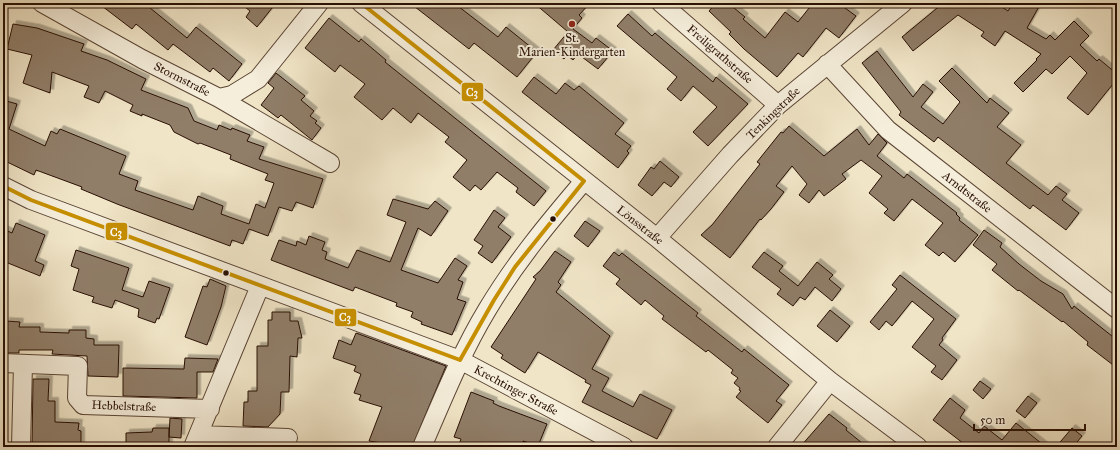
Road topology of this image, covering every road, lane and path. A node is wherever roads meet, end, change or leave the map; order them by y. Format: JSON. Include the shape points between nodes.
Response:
{"nodes":[{"id":1,"x":42,"y":3,"type":"edge"},
{"id":2,"x":319,"y":3,"type":"edge"},
{"id":3,"x":361,"y":3,"type":"edge"},
{"id":4,"x":661,"y":3,"type":"edge"},
{"id":5,"x":903,"y":3,"type":"edge"},
{"id":6,"x":827,"y":64,"type":"junction"},
{"id":7,"x":218,"y":98,"type":"junction"},
{"id":8,"x":778,"y":105,"type":"junction"},
{"id":9,"x":330,"y":163,"type":"dead end"},
{"id":10,"x":584,"y":181,"type":"junction"},
{"id":11,"x":3,"y":186,"type":"edge"},
{"id":12,"x":657,"y":238,"type":"junction"},
{"id":13,"x":260,"y":286,"type":"junction"},
{"id":14,"x":1117,"y":309,"type":"edge"},
{"id":15,"x":460,"y":360,"type":"junction"},
{"id":16,"x":3,"y":363,"type":"edge"},
{"id":17,"x":23,"y":364,"type":"junction"},
{"id":18,"x":830,"y":381,"type":"junction"},
{"id":19,"x":210,"y":409,"type":"junction"},
{"id":20,"x":288,"y":438,"type":"dead end"},
{"id":21,"x":195,"y":441,"type":"edge"},
{"id":22,"x":21,"y":447,"type":"edge"},
{"id":23,"x":422,"y":447,"type":"edge"},
{"id":24,"x":624,"y":447,"type":"edge"},
{"id":25,"x":777,"y":447,"type":"edge"},
{"id":26,"x":918,"y":447,"type":"edge"}],
"edges":[{"from":1,"to":7,"type":"street","name":"Stormstraße"},
{"from":2,"to":7,"type":"street","name":"Stormstraße","via":[[258,79],[232,95]]},
{"from":3,"to":10,"type":"street","name":"Lönsstraße"},
{"from":4,"to":8,"type":"street","name":"Freiligrathstraße"},
{"from":5,"to":6,"type":"street","name":"Tenkingstraße"},
{"from":6,"to":8,"type":"street","name":"Tenkingstraße"},
{"from":6,"to":14,"type":"street","name":"Arndtstraße","via":[[888,130]]},
{"from":7,"to":9,"type":"street"},
{"from":8,"to":12,"type":"street","name":"Tenkingstraße"},
{"from":10,"to":12,"type":"street","name":"Lönsstraße"},
{"from":10,"to":15,"type":"street","via":[[506,279]]},
{"from":11,"to":13,"type":"street","name":"Krechtinger Straße","via":[[31,200]]},
{"from":12,"to":18,"type":"street","name":"Lönsstraße"},
{"from":13,"to":15,"type":"street","name":"Krechtinger Straße"},
{"from":13,"to":19,"type":"street"},
{"from":15,"to":23,"type":"street"},
{"from":15,"to":24,"type":"street","name":"Krechtinger Straße"},
{"from":16,"to":17,"type":"street","name":"Hebbelstraße"},
{"from":17,"to":19,"type":"street","name":"Hebbelstraße","via":[[78,366],[77,398],[83,405]]},
{"from":17,"to":22,"type":"street"},
{"from":18,"to":25,"type":"street"},
{"from":18,"to":26,"type":"street","name":"Lönsstraße"},
{"from":19,"to":21,"type":"street"},
{"from":20,"to":21,"type":"street"}]}
